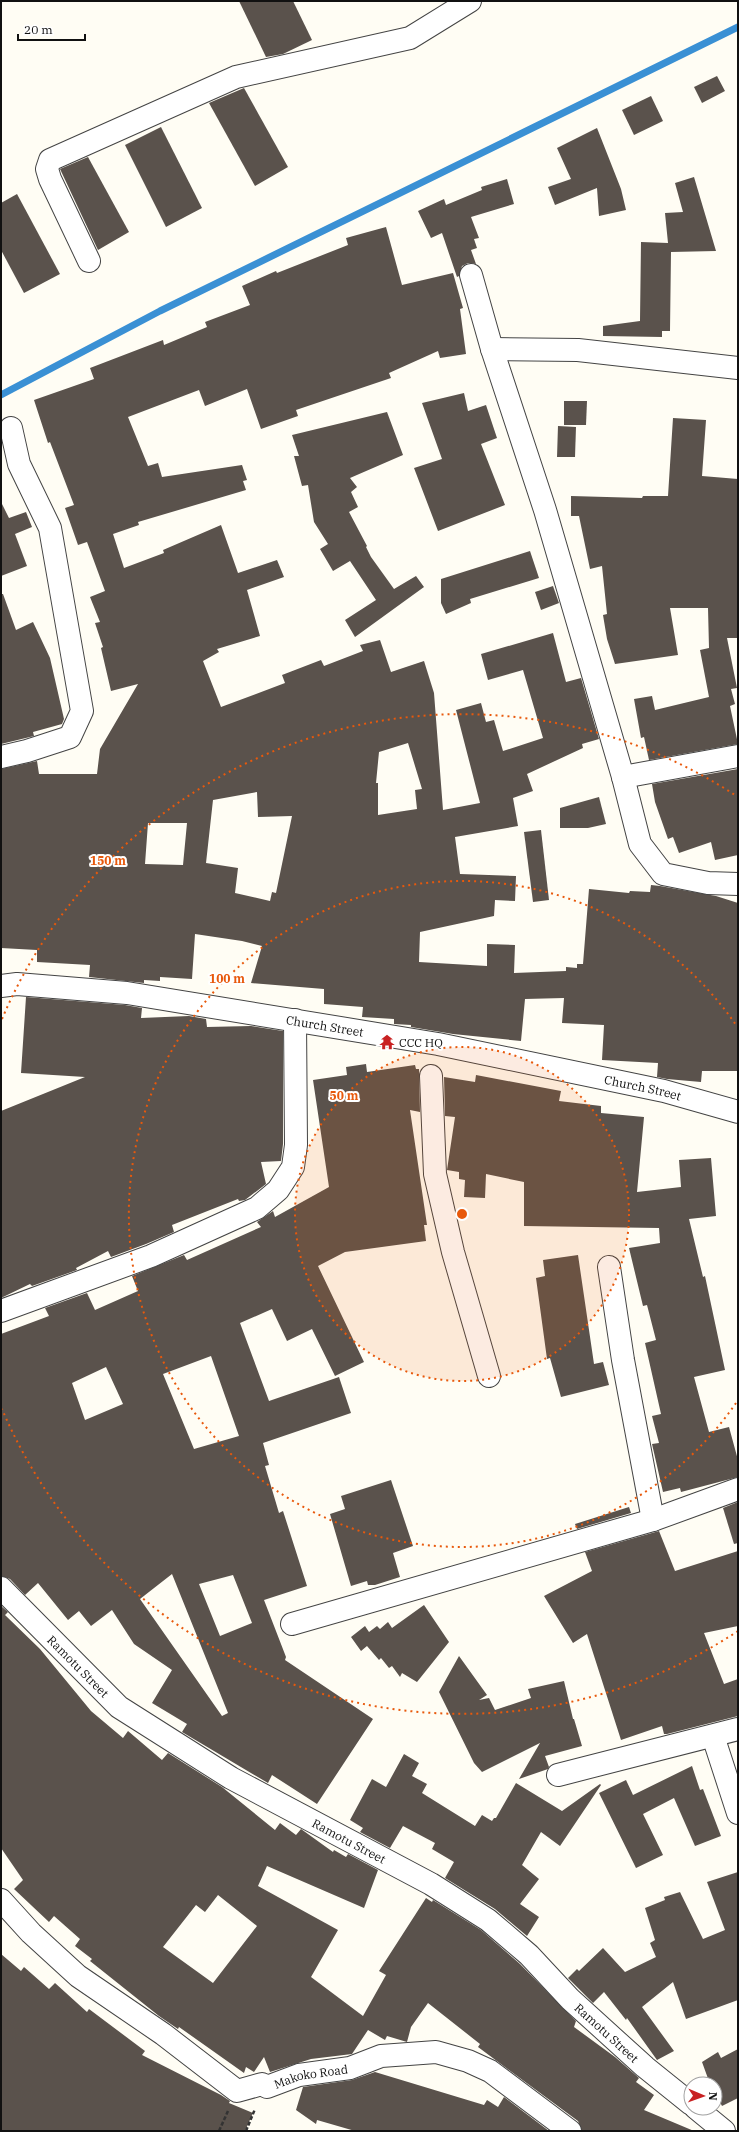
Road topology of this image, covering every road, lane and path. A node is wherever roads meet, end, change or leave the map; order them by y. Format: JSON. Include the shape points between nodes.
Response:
{"nodes":[{"id":1,"x":470,"y":1,"type":"edge"},
{"id":2,"x":89,"y":261,"type":"dead end"},
{"id":3,"x":471,"y":275,"type":"dead end"},
{"id":4,"x":492,"y":349,"type":"junction"},
{"id":5,"x":738,"y":368,"type":"edge"},
{"id":6,"x":11,"y":428,"type":"dead end"},
{"id":7,"x":738,"y":756,"type":"edge"},
{"id":8,"x":1,"y":757,"type":"edge"},
{"id":9,"x":623,"y":776,"type":"junction"},
{"id":10,"x":738,"y":884,"type":"edge"},
{"id":11,"x":1,"y":986,"type":"edge"},
{"id":12,"x":295,"y":1020,"type":"junction"},
{"id":13,"x":431,"y":1076,"type":"dead end"},
{"id":14,"x":738,"y":1112,"type":"edge"},
{"id":15,"x":609,"y":1267,"type":"dead end"},
{"id":16,"x":1,"y":1310,"type":"edge"},
{"id":17,"x":489,"y":1376,"type":"dead end"},
{"id":18,"x":738,"y":1489,"type":"edge"},
{"id":19,"x":653,"y":1520,"type":"junction"},
{"id":20,"x":1,"y":1588,"type":"edge"},
{"id":21,"x":292,"y":1624,"type":"dead end"},
{"id":22,"x":738,"y":1729,"type":"edge"},
{"id":23,"x":712,"y":1736,"type":"junction"},
{"id":24,"x":558,"y":1775,"type":"dead end"},
{"id":25,"x":738,"y":1813,"type":"edge"},
{"id":26,"x":1,"y":1900,"type":"edge"},
{"id":27,"x":683,"y":2098,"type":"edge"},
{"id":28,"x":255,"y":2107,"type":"dead end"},
{"id":29,"x":705,"y":2116,"type":"edge"},
{"id":30,"x":722,"y":2130,"type":"edge"},
{"id":31,"x":246,"y":2131,"type":"edge"},
{"id":32,"x":570,"y":2131,"type":"edge"}],
"edges":[{"from":1,"to":2,"type":"street","via":[[410,38],[236,76],[50,160],[47,169],[50,179]]},
{"from":3,"to":4,"type":"street"},
{"from":4,"to":5,"type":"street","via":[[578,350]]},
{"from":4,"to":9,"type":"street","via":[[545,510]]},
{"from":6,"to":8,"type":"street","via":[[19,464],[50,528],[82,711],[70,737]]},
{"from":7,"to":9,"type":"street"},
{"from":9,"to":10,"type":"street","via":[[640,844],[663,874],[708,883]]},
{"from":11,"to":12,"type":"street","name":"Church Street","via":[[17,984],[127,993]]},
{"from":12,"to":14,"type":"street","name":"Church Street","via":[[469,1050],[664,1091]]},
{"from":12,"to":16,"type":"street","via":[[296,1144],[293,1167],[278,1190],[257,1208],[151,1256]]},
{"from":13,"to":17,"type":"street","via":[[435,1174],[453,1252]]},
{"from":15,"to":19,"type":"street","via":[[623,1360]]},
{"from":18,"to":19,"type":"street"},
{"from":19,"to":21,"type":"street"},
{"from":20,"to":27,"type":"street","name":"Ramotu Street","via":[[120,1707],[231,1778],[431,1884],[488,1920],[529,1955],[570,1998],[645,2067]]},
{"from":22,"to":23,"type":"street"},
{"from":23,"to":24,"type":"street"},
{"from":23,"to":25,"type":"street"},
{"from":26,"to":32,"type":"street","name":"Makoko Road","via":[[31,1933],[78,1976],[163,2034],[237,2091],[262,2084],[268,2086],[299,2075],[350,2068],[381,2056],[436,2052],[468,2061],[490,2071]]},
{"from":28,"to":31,"type":"path"},
{"from":29,"to":30,"type":"street"}]}
